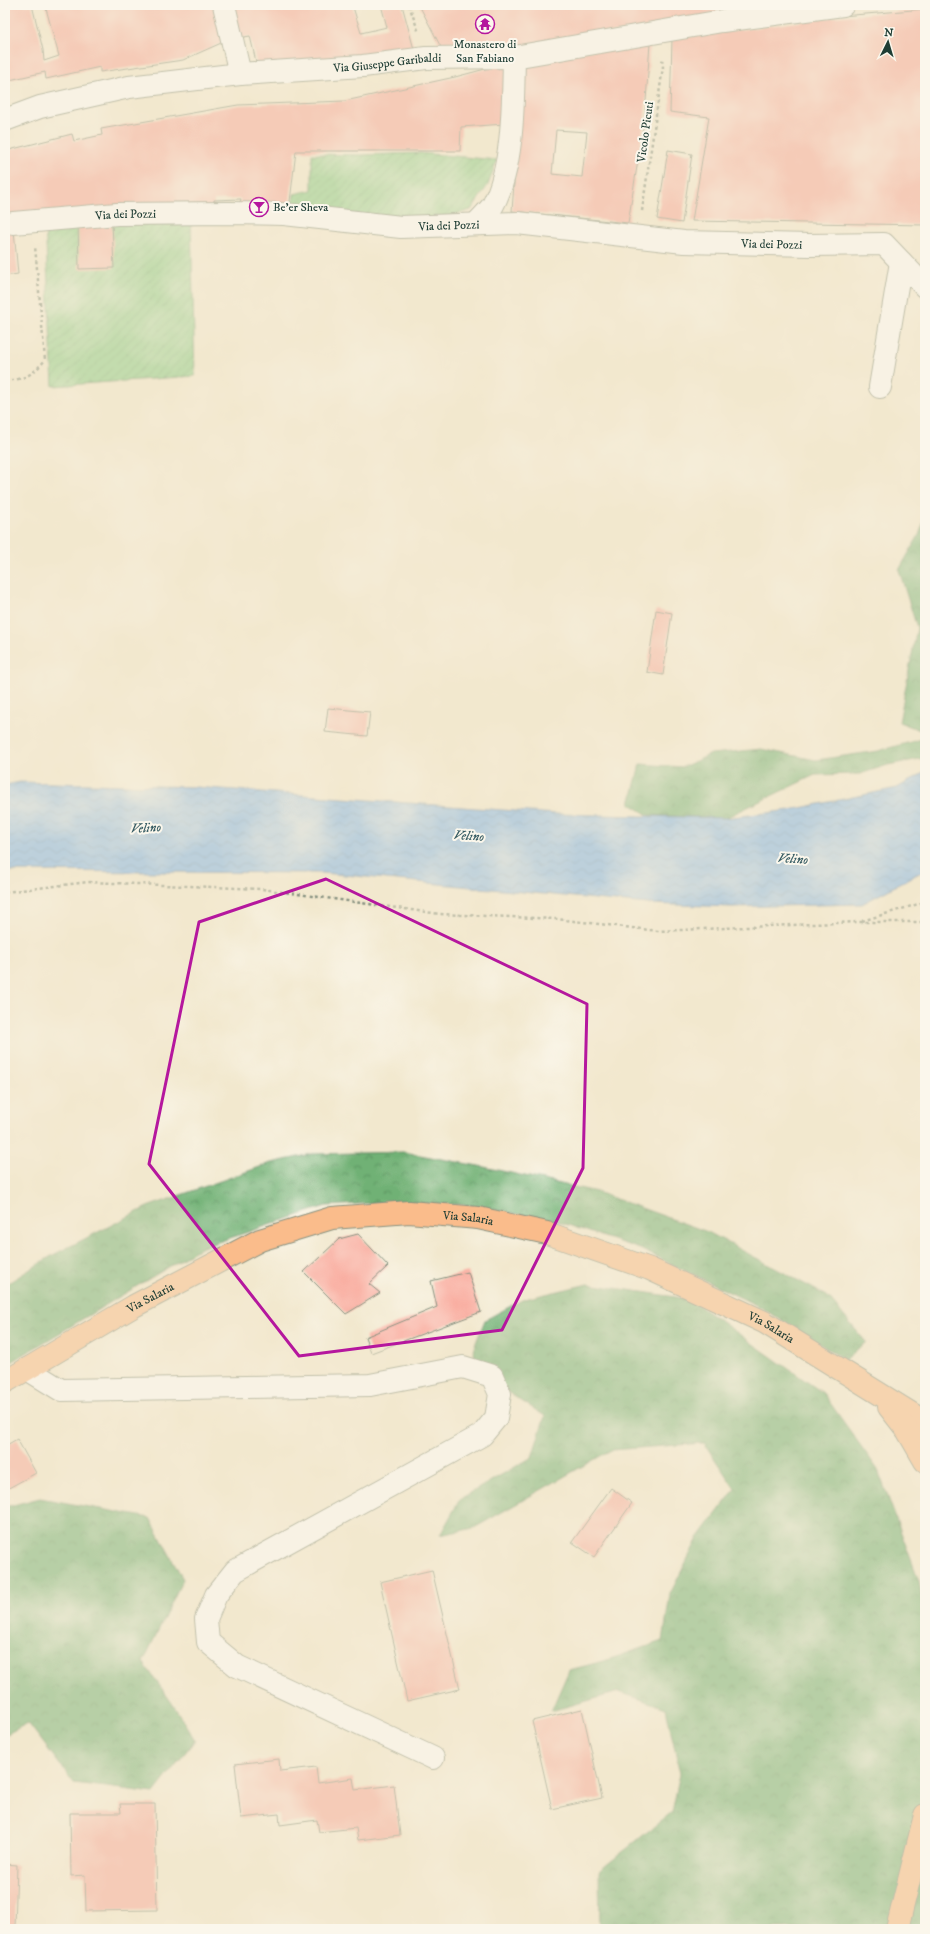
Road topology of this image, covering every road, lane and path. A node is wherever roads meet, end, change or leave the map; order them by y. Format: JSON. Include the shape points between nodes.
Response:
{"nodes":[{"id":1,"x":224,"y":5,"type":"edge"},
{"id":2,"x":409,"y":5,"type":"edge"},
{"id":3,"x":843,"y":5,"type":"edge"},
{"id":4,"x":658,"y":32,"type":"junction"},
{"id":5,"x":420,"y":34,"type":"dead end"},
{"id":6,"x":514,"y":57,"type":"junction"},
{"id":7,"x":240,"y":74,"type":"junction"},
{"id":8,"x":5,"y":120,"type":"edge"},
{"id":9,"x":23,"y":223,"type":"joint"},
{"id":10,"x":477,"y":223,"type":"junction"},
{"id":11,"x":638,"y":236,"type":"junction"},
{"id":12,"x":901,"y":262,"type":"junction"},
{"id":13,"x":925,"y":287,"type":"edge"},
{"id":14,"x":5,"y":381,"type":"edge"},
{"id":15,"x":880,"y":387,"type":"dead end"},
{"id":16,"x":5,"y":892,"type":"edge"},
{"id":17,"x":925,"y":902,"type":"edge"},
{"id":18,"x":858,"y":922,"type":"junction"},
{"id":19,"x":925,"y":922,"type":"edge"},
{"id":20,"x":27,"y":1369,"type":"junction"},
{"id":21,"x":5,"y":1382,"type":"edge"},
{"id":22,"x":877,"y":1392,"type":"junction"},
{"id":23,"x":925,"y":1422,"type":"edge"},
{"id":24,"x":925,"y":1461,"type":"edge"},
{"id":25,"x":433,"y":1758,"type":"dead end"},
{"id":26,"x":925,"y":1815,"type":"edge"},
{"id":27,"x":896,"y":1929,"type":"edge"}],
"edges":[{"from":1,"to":7,"type":"street"},
{"from":2,"to":5,"type":"path"},
{"from":3,"to":4,"type":"street","name":"Via Giuseppe Garibaldi"},
{"from":4,"to":6,"type":"street","name":"Via Giuseppe Garibaldi"},
{"from":4,"to":11,"type":"path","name":"Vicolo Picuti","via":[[663,67]]},
{"from":6,"to":7,"type":"street","name":"Via Giuseppe Garibaldi","via":[[426,58],[364,66]]},
{"from":6,"to":10,"type":"street","via":[[507,162],[503,180],[492,206]]},
{"from":7,"to":8,"type":"street","name":"Via Giuseppe Garibaldi","via":[[129,87],[40,107]]},
{"from":9,"to":10,"type":"street","name":"Via dei Pozzi","via":[[117,214],[229,213],[284,214],[401,226]]},
{"from":9,"to":14,"type":"path","via":[[44,360],[36,371],[22,379]]},
{"from":10,"to":11,"type":"street","name":"Via dei Pozzi","via":[[517,223]]},
{"from":11,"to":12,"type":"street","name":"Via dei Pozzi","via":[[692,242],[884,244]]},
{"from":12,"to":13,"type":"street"},
{"from":12,"to":15,"type":"street"},
{"from":16,"to":18,"type":"path","via":[[88,882],[262,889],[440,914],[557,919],[658,931]]},
{"from":17,"to":18,"type":"path"},
{"from":18,"to":19,"type":"path"},
{"from":20,"to":21,"type":"main road","name":"Via Salaria"},
{"from":20,"to":22,"type":"main road","name":"Via Salaria","via":[[134,1306],[260,1240],[332,1218],[409,1212],[478,1218],[547,1233],[650,1268],[764,1322]]},
{"from":20,"to":25,"type":"street","via":[[61,1390],[370,1385],[463,1367],[492,1376],[500,1394],[496,1418],[482,1435],[235,1571],[216,1595],[206,1619],[208,1642],[237,1666]]},
{"from":22,"to":23,"type":"main road","name":"Via Salaria"},
{"from":22,"to":24,"type":"main road","via":[[907,1430]]},
{"from":26,"to":27,"type":"main road"}]}
